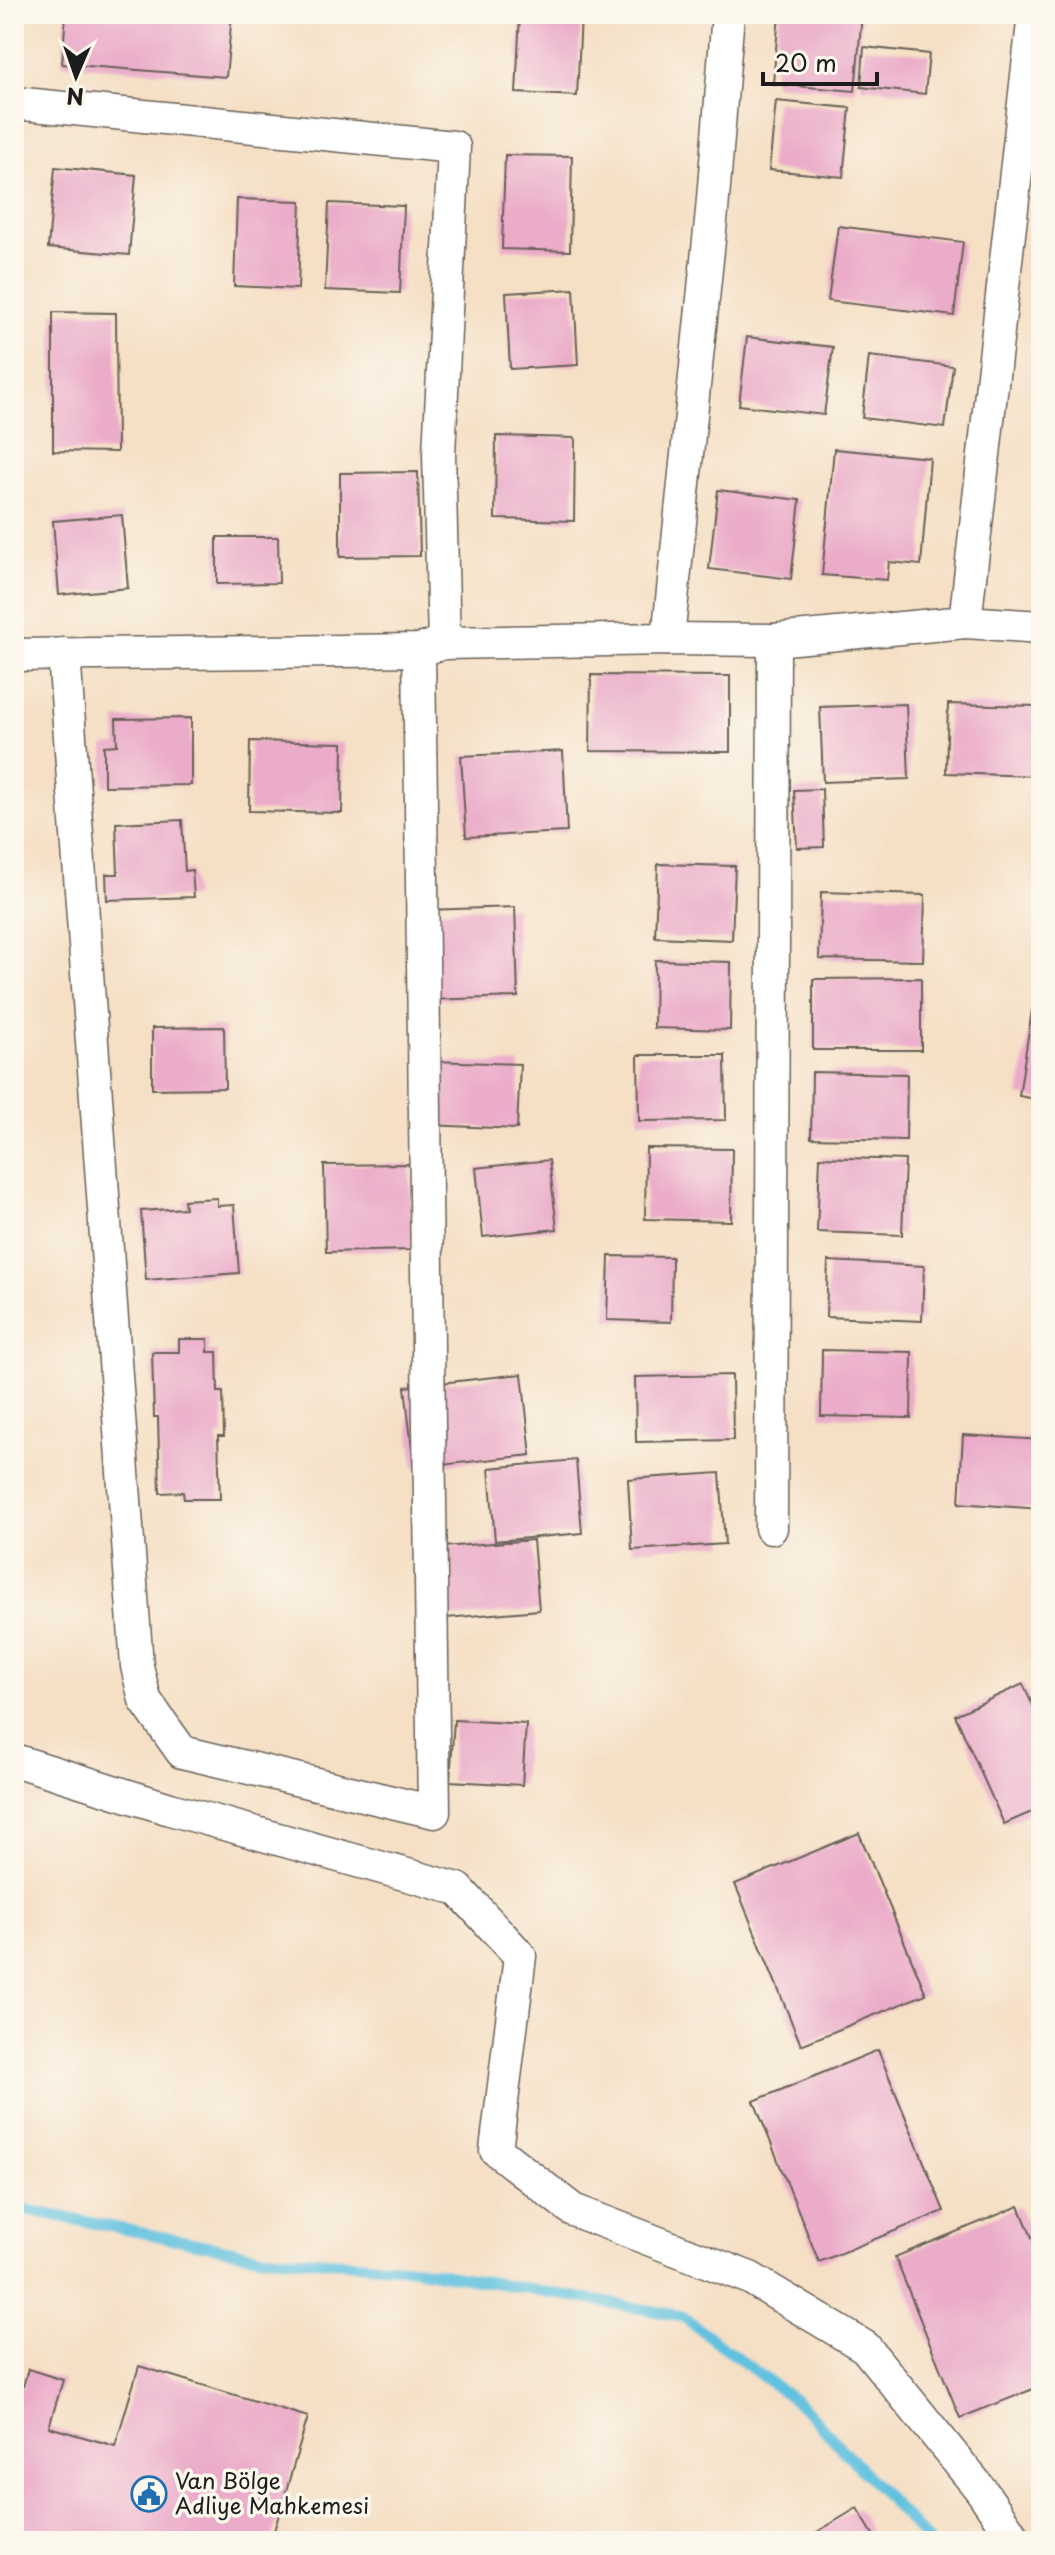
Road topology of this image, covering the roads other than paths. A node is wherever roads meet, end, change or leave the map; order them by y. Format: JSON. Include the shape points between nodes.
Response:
{"nodes":[{"id":1,"x":728,"y":14,"type":"edge"},
{"id":2,"x":1034,"y":14,"type":"edge"},
{"id":3,"x":14,"y":103,"type":"edge"},
{"id":4,"x":965,"y":622,"type":"junction"},
{"id":5,"x":1041,"y":627,"type":"edge"},
{"id":6,"x":668,"y":639,"type":"junction"},
{"id":7,"x":774,"y":640,"type":"junction"},
{"id":8,"x":432,"y":646,"type":"junction"},
{"id":9,"x":64,"y":654,"type":"junction"},
{"id":10,"x":14,"y":655,"type":"edge"},
{"id":11,"x":771,"y":1528,"type":"dead end"},
{"id":12,"x":14,"y":1760,"type":"edge"},
{"id":13,"x":1016,"y":2541,"type":"edge"}],
"edges":[{"from":1,"to":6,"type":"street"},
{"from":2,"to":4,"type":"street"},
{"from":3,"to":8,"type":"street","via":[[454,147]]},
{"from":4,"to":5,"type":"street"},
{"from":4,"to":7,"type":"street"},
{"from":6,"to":7,"type":"street"},
{"from":6,"to":8,"type":"street"},
{"from":7,"to":11,"type":"street"},
{"from":8,"to":9,"type":"street"},
{"from":8,"to":9,"type":"street","via":[[434,1812],[182,1752],[145,1700],[137,1666]]},
{"from":9,"to":10,"type":"street"},
{"from":12,"to":13,"type":"street","via":[[458,1889],[520,1956],[496,2150],[573,2210],[750,2278],[865,2347]]}]}
